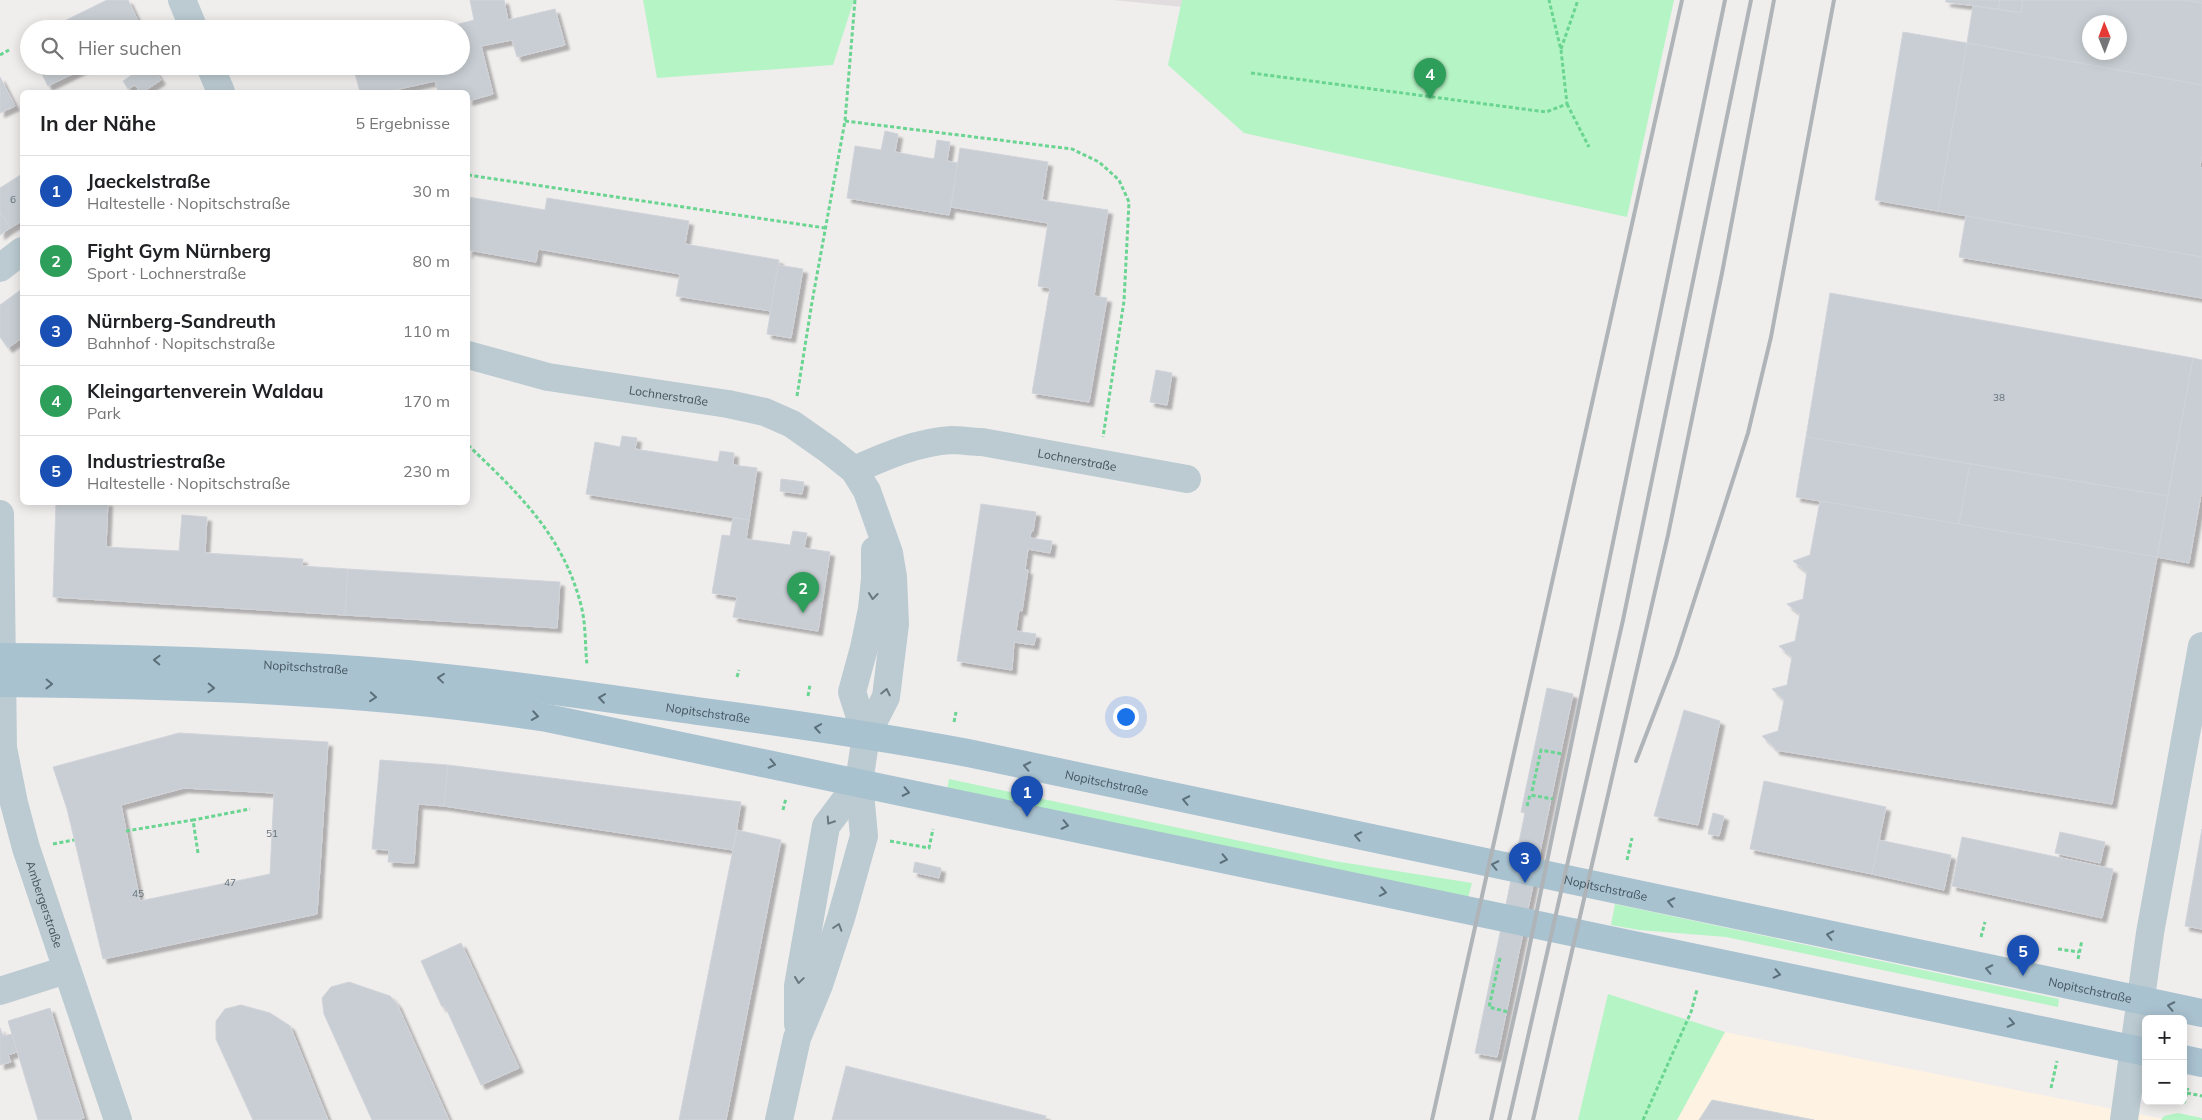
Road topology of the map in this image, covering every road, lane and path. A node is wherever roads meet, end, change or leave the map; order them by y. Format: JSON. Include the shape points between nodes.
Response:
{"nodes":[{"id":1,"x":182,"y":0,"type":"edge"},
{"id":2,"x":855,"y":0,"type":"edge"},
{"id":3,"x":1549,"y":0,"type":"edge"},
{"id":4,"x":1578,"y":0,"type":"edge"},
{"id":5,"x":190,"y":20,"type":"edge"},
{"id":6,"x":10,"y":50,"type":"dead end"},
{"id":7,"x":1561,"y":50,"type":"junction"},
{"id":8,"x":0,"y":55,"type":"edge"},
{"id":9,"x":1251,"y":73,"type":"dead end"},
{"id":10,"x":214,"y":75,"type":"edge"},
{"id":11,"x":220,"y":90,"type":"edge"},
{"id":12,"x":1567,"y":104,"type":"junction"},
{"id":13,"x":845,"y":121,"type":"junction"},
{"id":14,"x":1589,"y":147,"type":"dead end"},
{"id":15,"x":470,"y":174,"type":"edge"},
{"id":16,"x":825,"y":228,"type":"junction"},
{"id":17,"x":20,"y":253,"type":"edge"},
{"id":18,"x":0,"y":268,"type":"edge"},
{"id":19,"x":470,"y":356,"type":"edge"},
{"id":20,"x":792,"y":424,"type":"junction"},
{"id":21,"x":470,"y":448,"type":"edge"},
{"id":22,"x":1103,"y":463,"type":"junction"},
{"id":23,"x":854,"y":470,"type":"junction"},
{"id":24,"x":1187,"y":479,"type":"dead end"},
{"id":25,"x":0,"y":514,"type":"edge"},
{"id":26,"x":2202,"y":646,"type":"edge"},
{"id":27,"x":587,"y":665,"type":"dead end"},
{"id":28,"x":1,"y":670,"type":"edge"},
{"id":29,"x":738,"y":670,"type":"dead end"},
{"id":30,"x":737,"y":677,"type":"dead end"},
{"id":31,"x":810,"y":685,"type":"dead end"},
{"id":32,"x":808,"y":696,"type":"dead end"},
{"id":33,"x":956,"y":712,"type":"dead end"},
{"id":34,"x":954,"y":722,"type":"dead end"},
{"id":35,"x":866,"y":736,"type":"junction"},
{"id":36,"x":1562,"y":754,"type":"dead end"},
{"id":37,"x":858,"y":782,"type":"junction"},
{"id":38,"x":1532,"y":791,"type":"dead end"},
{"id":39,"x":786,"y":798,"type":"dead end"},
{"id":40,"x":1553,"y":799,"type":"dead end"},
{"id":41,"x":1528,"y":806,"type":"dead end"},
{"id":42,"x":250,"y":809,"type":"dead end"},
{"id":43,"x":783,"y":810,"type":"dead end"},
{"id":44,"x":193,"y":820,"type":"junction"},
{"id":45,"x":933,"y":829,"type":"dead end"},
{"id":46,"x":126,"y":831,"type":"dead end"},
{"id":47,"x":1632,"y":838,"type":"dead end"},
{"id":48,"x":929,"y":848,"type":"dead end"},
{"id":49,"x":198,"y":853,"type":"dead end"},
{"id":50,"x":1627,"y":860,"type":"dead end"},
{"id":51,"x":1985,"y":922,"type":"dead end"},
{"id":52,"x":1981,"y":938,"type":"dead end"},
{"id":53,"x":2058,"y":949,"type":"dead end"},
{"id":54,"x":2079,"y":952,"type":"dead end"},
{"id":55,"x":1500,"y":958,"type":"dead end"},
{"id":56,"x":66,"y":970,"type":"junction"},
{"id":57,"x":1697,"y":990,"type":"dead end"},
{"id":58,"x":0,"y":991,"type":"edge"},
{"id":59,"x":2140,"y":1000,"type":"junction"},
{"id":60,"x":1508,"y":1012,"type":"dead end"},
{"id":61,"x":2202,"y":1013,"type":"edge"},
{"id":62,"x":797,"y":1038,"type":"junction"},
{"id":63,"x":2139,"y":1050,"type":"edge"},
{"id":64,"x":2187,"y":1060,"type":"edge"},
{"id":65,"x":2202,"y":1063,"type":"edge"},
{"id":66,"x":2187,"y":1093,"type":"dead end"},
{"id":67,"x":2202,"y":1096,"type":"edge"},
{"id":68,"x":118,"y":1120,"type":"edge"},
{"id":69,"x":779,"y":1120,"type":"edge"},
{"id":70,"x":1643,"y":1120,"type":"edge"},
{"id":71,"x":2124,"y":1120,"type":"edge"}],
"edges":[{"from":1,"to":5,"type":"street"},
{"from":2,"to":13,"type":"path"},
{"from":3,"to":7,"type":"path"},
{"from":4,"to":7,"type":"path"},
{"from":6,"to":8,"type":"path"},
{"from":7,"to":12,"type":"path"},
{"from":9,"to":12,"type":"path","via":[[1546,112]]},
{"from":10,"to":11,"type":"street"},
{"from":12,"to":14,"type":"path"},
{"from":13,"to":16,"type":"path"},
{"from":13,"to":22,"type":"path","via":[[1072,149],[1099,162],[1119,180],[1129,202],[1124,301],[1103,427]]},
{"from":15,"to":16,"type":"path"},
{"from":16,"to":20,"type":"path"},
{"from":17,"to":18,"type":"street"},
{"from":19,"to":20,"type":"street","name":"Lochnerstraße","via":[[548,377],[728,404],[765,412]]},
{"from":20,"to":23,"type":"street","name":"Lochnerstraße"},
{"from":21,"to":27,"type":"path","via":[[533,510],[562,554],[581,605]]},
{"from":22,"to":23,"type":"street","name":"Lochnerstraße","via":[[982,442],[951,440],[891,454]]},
{"from":22,"to":24,"type":"street","name":"Lochnerstraße"},
{"from":23,"to":35,"type":"street","name":"Lochnerstraße","via":[[867,491],[874,513],[872,610],[852,692]]},
{"from":25,"to":28,"type":"street","name":"Ambergerstraße"},
{"from":26,"to":59,"type":"street"},
{"from":35,"to":28,"type":"main road","name":"Nopitschstraße","one_way":true,"via":[[594,696],[416,675],[216,662]]},
{"from":28,"to":37,"type":"main road","name":"Nopitschstraße","one_way":true,"via":[[141,686],[355,696],[476,708],[594,727]]},
{"from":28,"to":56,"type":"street","name":"Ambergerstraße","via":[[3,748],[14,803]]},
{"from":29,"to":30,"type":"path"},
{"from":31,"to":32,"type":"path"},
{"from":33,"to":34,"type":"path"},
{"from":35,"to":37,"type":"street","name":"Lochnerstraße"},
{"from":59,"to":35,"type":"main road","name":"Nopitschstraße","one_way":true,"via":[[968,754]]},
{"from":36,"to":38,"type":"path","via":[[1541,750]]},
{"from":62,"to":37,"type":"street","one_way":true,"via":[[819,985],[864,836]]},
{"from":37,"to":62,"type":"street","one_way":true,"via":[[826,826],[798,986]]},
{"from":37,"to":63,"type":"main road","name":"Nopitschstraße","one_way":true},
{"from":39,"to":43,"type":"path"},
{"from":40,"to":41,"type":"path","via":[[1530,795]]},
{"from":42,"to":44,"type":"path"},
{"from":44,"to":46,"type":"path"},
{"from":44,"to":49,"type":"path"},
{"from":45,"to":48,"type":"path"},
{"from":47,"to":50,"type":"path"},
{"from":51,"to":52,"type":"path"},
{"from":53,"to":54,"type":"path"},
{"from":55,"to":60,"type":"path","via":[[1489,1007]]},
{"from":56,"to":58,"type":"street"},
{"from":56,"to":68,"type":"street","name":"Ambergerstraße"},
{"from":57,"to":70,"type":"path","via":[[1691,1012]]},
{"from":61,"to":59,"type":"main road","name":"Nopitschstraße","one_way":true},
{"from":59,"to":63,"type":"street","name":"Nopitschstraße"},
{"from":62,"to":69,"type":"street"},
{"from":63,"to":71,"type":"street"},
{"from":64,"to":65,"type":"main road"},
{"from":66,"to":67,"type":"path"}]}
